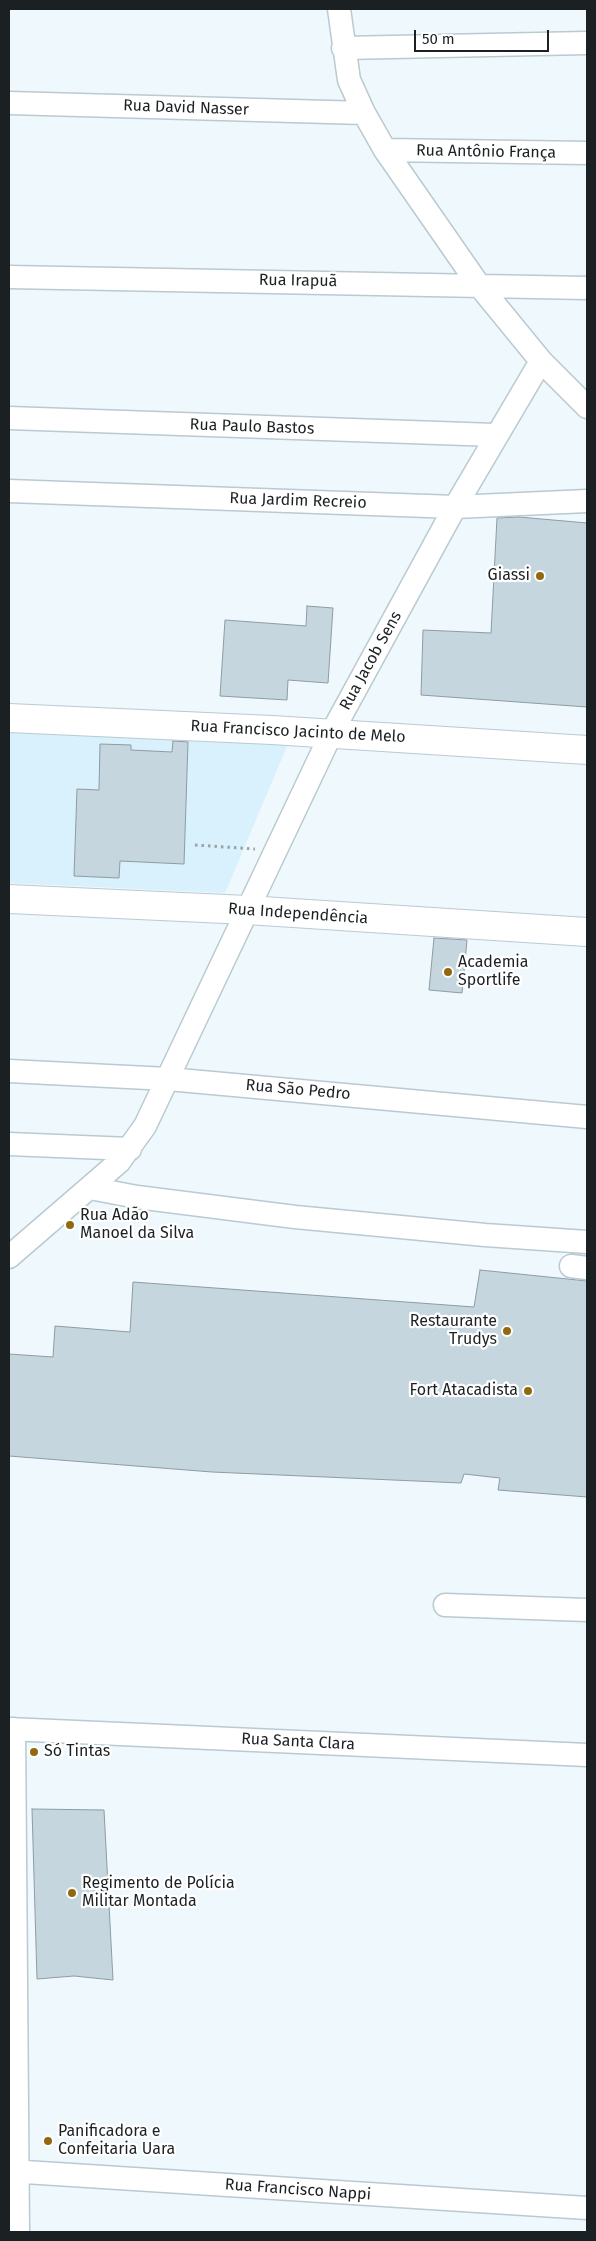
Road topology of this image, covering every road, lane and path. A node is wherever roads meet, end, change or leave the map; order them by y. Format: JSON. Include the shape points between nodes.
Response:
{"nodes":[{"id":1,"x":339,"y":9,"type":"edge"},
{"id":2,"x":587,"y":43,"type":"edge"},
{"id":3,"x":343,"y":48,"type":"junction"},
{"id":4,"x":9,"y":103,"type":"edge"},
{"id":5,"x":364,"y":113,"type":"junction"},
{"id":6,"x":385,"y":150,"type":"junction"},
{"id":7,"x":587,"y":153,"type":"edge"},
{"id":8,"x":9,"y":277,"type":"edge"},
{"id":9,"x":478,"y":284,"type":"junction"},
{"id":10,"x":587,"y":288,"type":"edge"},
{"id":11,"x":541,"y":361,"type":"junction"},
{"id":12,"x":587,"y":407,"type":"edge"},
{"id":13,"x":9,"y":418,"type":"edge"},
{"id":14,"x":495,"y":436,"type":"junction"},
{"id":15,"x":9,"y":491,"type":"edge"},
{"id":16,"x":587,"y":501,"type":"edge"},
{"id":17,"x":455,"y":507,"type":"junction"},
{"id":18,"x":9,"y":718,"type":"edge"},
{"id":19,"x":331,"y":734,"type":"junction"},
{"id":20,"x":587,"y":750,"type":"edge"},
{"id":21,"x":195,"y":845,"type":"dead end"},
{"id":22,"x":275,"y":851,"type":"junction"},
{"id":23,"x":9,"y":899,"type":"edge"},
{"id":24,"x":247,"y":910,"type":"junction"},
{"id":25,"x":587,"y":932,"type":"edge"},
{"id":26,"x":9,"y":1071,"type":"edge"},
{"id":27,"x":168,"y":1079,"type":"junction"},
{"id":28,"x":587,"y":1117,"type":"edge"},
{"id":29,"x":9,"y":1144,"type":"edge"},
{"id":30,"x":130,"y":1149,"type":"junction"},
{"id":31,"x":90,"y":1188,"type":"junction"},
{"id":32,"x":587,"y":1242,"type":"edge"},
{"id":33,"x":9,"y":1257,"type":"edge"},
{"id":34,"x":445,"y":1605,"type":"dead end"},
{"id":35,"x":587,"y":1610,"type":"edge"},
{"id":36,"x":11,"y":1729,"type":"edge"},
{"id":37,"x":587,"y":1755,"type":"edge"},
{"id":38,"x":12,"y":2171,"type":"edge"},
{"id":39,"x":587,"y":2208,"type":"edge"},
{"id":40,"x":18,"y":2232,"type":"edge"}],
"edges":[{"from":1,"to":3,"type":"street"},
{"from":2,"to":3,"type":"street"},
{"from":3,"to":5,"type":"street","via":[[349,80]]},
{"from":4,"to":5,"type":"street","name":"Rua David Nasser"},
{"from":5,"to":6,"type":"street"},
{"from":6,"to":7,"type":"street","name":"Rua Antônio França"},
{"from":6,"to":9,"type":"street"},
{"from":8,"to":9,"type":"street","name":"Rua Irapuã"},
{"from":9,"to":10,"type":"street","name":"Rua Irapuã"},
{"from":9,"to":11,"type":"street"},
{"from":11,"to":12,"type":"street"},
{"from":11,"to":14,"type":"street","name":"Rua Jacob Sens"},
{"from":13,"to":14,"type":"street","name":"Rua Paulo Bastos"},
{"from":14,"to":17,"type":"street","name":"Rua Jacob Sens"},
{"from":15,"to":17,"type":"street","name":"Rua Jardim Recreio"},
{"from":16,"to":17,"type":"street","name":"Rua Jardim Recreio"},
{"from":17,"to":19,"type":"street","name":"Rua Jacob Sens"},
{"from":18,"to":19,"type":"main road","name":"Rua Francisco Jacinto de Melo"},
{"from":19,"to":20,"type":"main road","name":"Rua Francisco Jacinto de Melo"},
{"from":19,"to":22,"type":"street","name":"Rua Jacob Sens"},
{"from":21,"to":22,"type":"path"},
{"from":22,"to":24,"type":"street","name":"Rua Jacob Sens"},
{"from":23,"to":24,"type":"main road","name":"Rua Independência"},
{"from":24,"to":25,"type":"main road","name":"Rua Independência"},
{"from":24,"to":27,"type":"street","name":"Rua Jacob Sens"},
{"from":26,"to":27,"type":"street","name":"Rua São Pedro"},
{"from":27,"to":28,"type":"street","name":"Rua São Pedro"},
{"from":27,"to":30,"type":"street"},
{"from":29,"to":30,"type":"street"},
{"from":30,"to":31,"type":"street"},
{"from":31,"to":32,"type":"street","via":[[295,1217]]},
{"from":31,"to":33,"type":"street"},
{"from":34,"to":35,"type":"street"},
{"from":36,"to":37,"type":"street","name":"Rua Santa Clara"},
{"from":36,"to":38,"type":"street"},
{"from":38,"to":39,"type":"street","name":"Rua Francisco Nappi"},
{"from":38,"to":40,"type":"street"}]}
